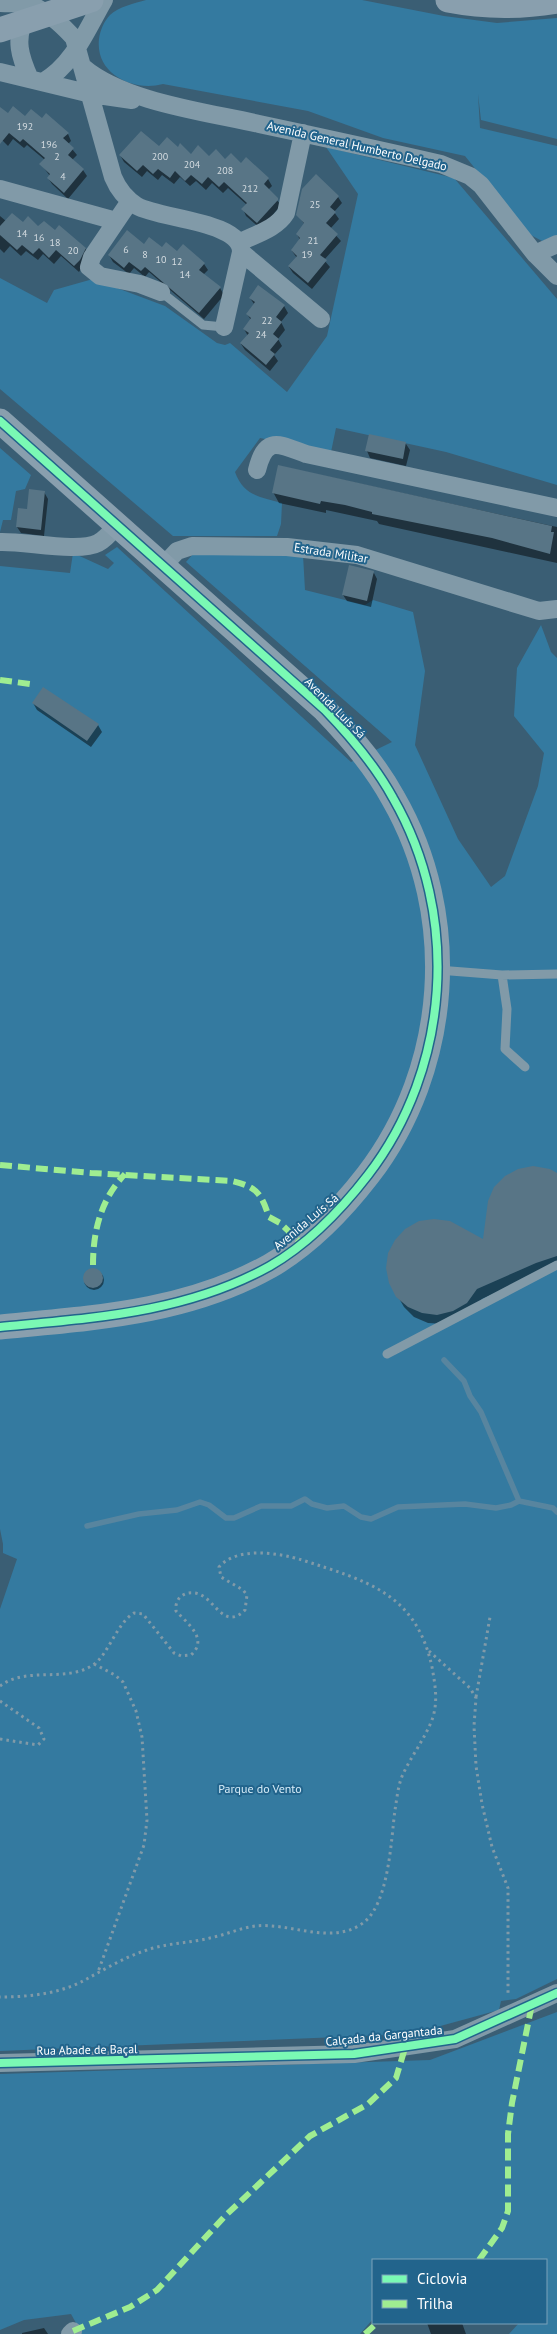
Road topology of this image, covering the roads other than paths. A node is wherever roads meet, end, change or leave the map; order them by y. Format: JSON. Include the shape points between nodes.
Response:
{"nodes":[{"id":1,"x":90,"y":0,"type":"edge"},
{"id":2,"x":104,"y":0,"type":"edge"},
{"id":3,"x":448,"y":0,"type":"edge"},
{"id":4,"x":557,"y":1,"type":"edge"},
{"id":5,"x":0,"y":3,"type":"edge"},
{"id":6,"x":28,"y":14,"type":"edge"},
{"id":7,"x":78,"y":46,"type":"junction"},
{"id":8,"x":84,"y":67,"type":"junction"},
{"id":9,"x":0,"y":72,"type":"edge"},
{"id":10,"x":37,"y":80,"type":"junction"},
{"id":11,"x":91,"y":94,"type":"junction"},
{"id":12,"x":172,"y":104,"type":"junction"},
{"id":13,"x":302,"y":133,"type":"junction"},
{"id":14,"x":0,"y":189,"type":"edge"},
{"id":15,"x":130,"y":201,"type":"junction"},
{"id":16,"x":116,"y":221,"type":"junction"},
{"id":17,"x":557,"y":244,"type":"edge"},
{"id":18,"x":240,"y":247,"type":"junction"},
{"id":19,"x":535,"y":254,"type":"junction"},
{"id":20,"x":557,"y":276,"type":"edge"},
{"id":21,"x":161,"y":292,"type":"joint"},
{"id":22,"x":321,"y":319,"type":"dead end"},
{"id":23,"x":224,"y":327,"type":"joint"},
{"id":24,"x":0,"y":421,"type":"edge"},
{"id":25,"x":257,"y":470,"type":"dead end"},
{"id":26,"x":557,"y":508,"type":"edge"},
{"id":27,"x":118,"y":524,"type":"junction"},
{"id":28,"x":0,"y":542,"type":"edge"},
{"id":29,"x":164,"y":565,"type":"junction"},
{"id":30,"x":557,"y":610,"type":"edge"},
{"id":31,"x":438,"y":970,"type":"junction"},
{"id":32,"x":557,"y":974,"type":"edge"},
{"id":33,"x":502,"y":976,"type":"junction"},
{"id":34,"x":525,"y":1067,"type":"dead end"},
{"id":35,"x":557,"y":1265,"type":"edge"},
{"id":36,"x":0,"y":1327,"type":"edge"},
{"id":37,"x":388,"y":1354,"type":"dead end"},
{"id":38,"x":557,"y":1993,"type":"edge"},
{"id":39,"x":174,"y":2060,"type":"joint"},
{"id":40,"x":0,"y":2063,"type":"edge"}],
"edges":[{"from":1,"to":6,"type":"street"},
{"from":2,"to":7,"type":"street"},
{"from":3,"to":4,"type":"street","via":[[466,4],[524,6]]},
{"from":5,"to":6,"type":"street"},
{"from":6,"to":7,"type":"street","via":[[66,29]]},
{"from":6,"to":10,"type":"street","via":[[18,48],[21,59]]},
{"from":7,"to":8,"type":"street"},
{"from":7,"to":10,"type":"street","via":[[58,72]]},
{"from":8,"to":11,"type":"street"},
{"from":8,"to":12,"type":"street","name":"Avenida General Humberto Delgado","via":[[117,88]]},
{"from":9,"to":10,"type":"street","name":"Avenida General Humberto Delgado"},
{"from":10,"to":11,"type":"street","name":"Avenida General Humberto Delgado"},
{"from":11,"to":12,"type":"street","name":"Avenida General Humberto Delgado"},
{"from":11,"to":15,"type":"street","via":[[113,177]]},
{"from":12,"to":13,"type":"street","name":"Avenida General Humberto Delgado"},
{"from":13,"to":18,"type":"street","via":[[286,213],[282,220]]},
{"from":13,"to":19,"type":"street","name":"Avenida General Humberto Delgado","via":[[441,164],[470,176],[495,201]]},
{"from":14,"to":16,"type":"street"},
{"from":15,"to":16,"type":"street"},
{"from":15,"to":18,"type":"street","via":[[141,208],[216,228],[235,236]]},
{"from":16,"to":21,"type":"street","via":[[89,267],[100,276]]},
{"from":17,"to":19,"type":"street"},
{"from":18,"to":22,"type":"street"},
{"from":18,"to":23,"type":"street"},
{"from":19,"to":20,"type":"street","name":"Avenida General Humberto Delgado"},
{"from":21,"to":23,"type":"lane","via":[[203,325]]},
{"from":24,"to":27,"type":"street","name":"Avenida Luís Sá"},
{"from":25,"to":26,"type":"street","via":[[261,453],[269,446],[279,445],[306,454]]},
{"from":27,"to":28,"type":"street","via":[[102,541],[85,548]]},
{"from":27,"to":29,"type":"street","name":"Avenida Luís Sá"},
{"from":29,"to":30,"type":"street","name":"Estrada Militar","via":[[177,551],[192,546],[287,546],[357,555],[539,611]]},
{"from":29,"to":31,"type":"street","name":"Avenida Luís Sá","via":[[325,710],[372,764],[404,818],[420,860],[433,908]]},
{"from":31,"to":33,"type":"lane"},
{"from":31,"to":36,"type":"street","name":"Avenida Luís Sá","via":[[428,1051],[402,1121],[381,1158],[350,1199],[302,1244],[271,1265],[200,1297],[161,1308]]},
{"from":32,"to":33,"type":"lane"},
{"from":33,"to":34,"type":"lane","via":[[507,1009],[505,1049]]},
{"from":35,"to":37,"type":"lane"},
{"from":38,"to":39,"type":"street","name":"Calçada da Gargantada","via":[[454,2039],[405,2048],[354,2054]]},
{"from":39,"to":40,"type":"street","name":"Rua Abade de Baçal"}]}
